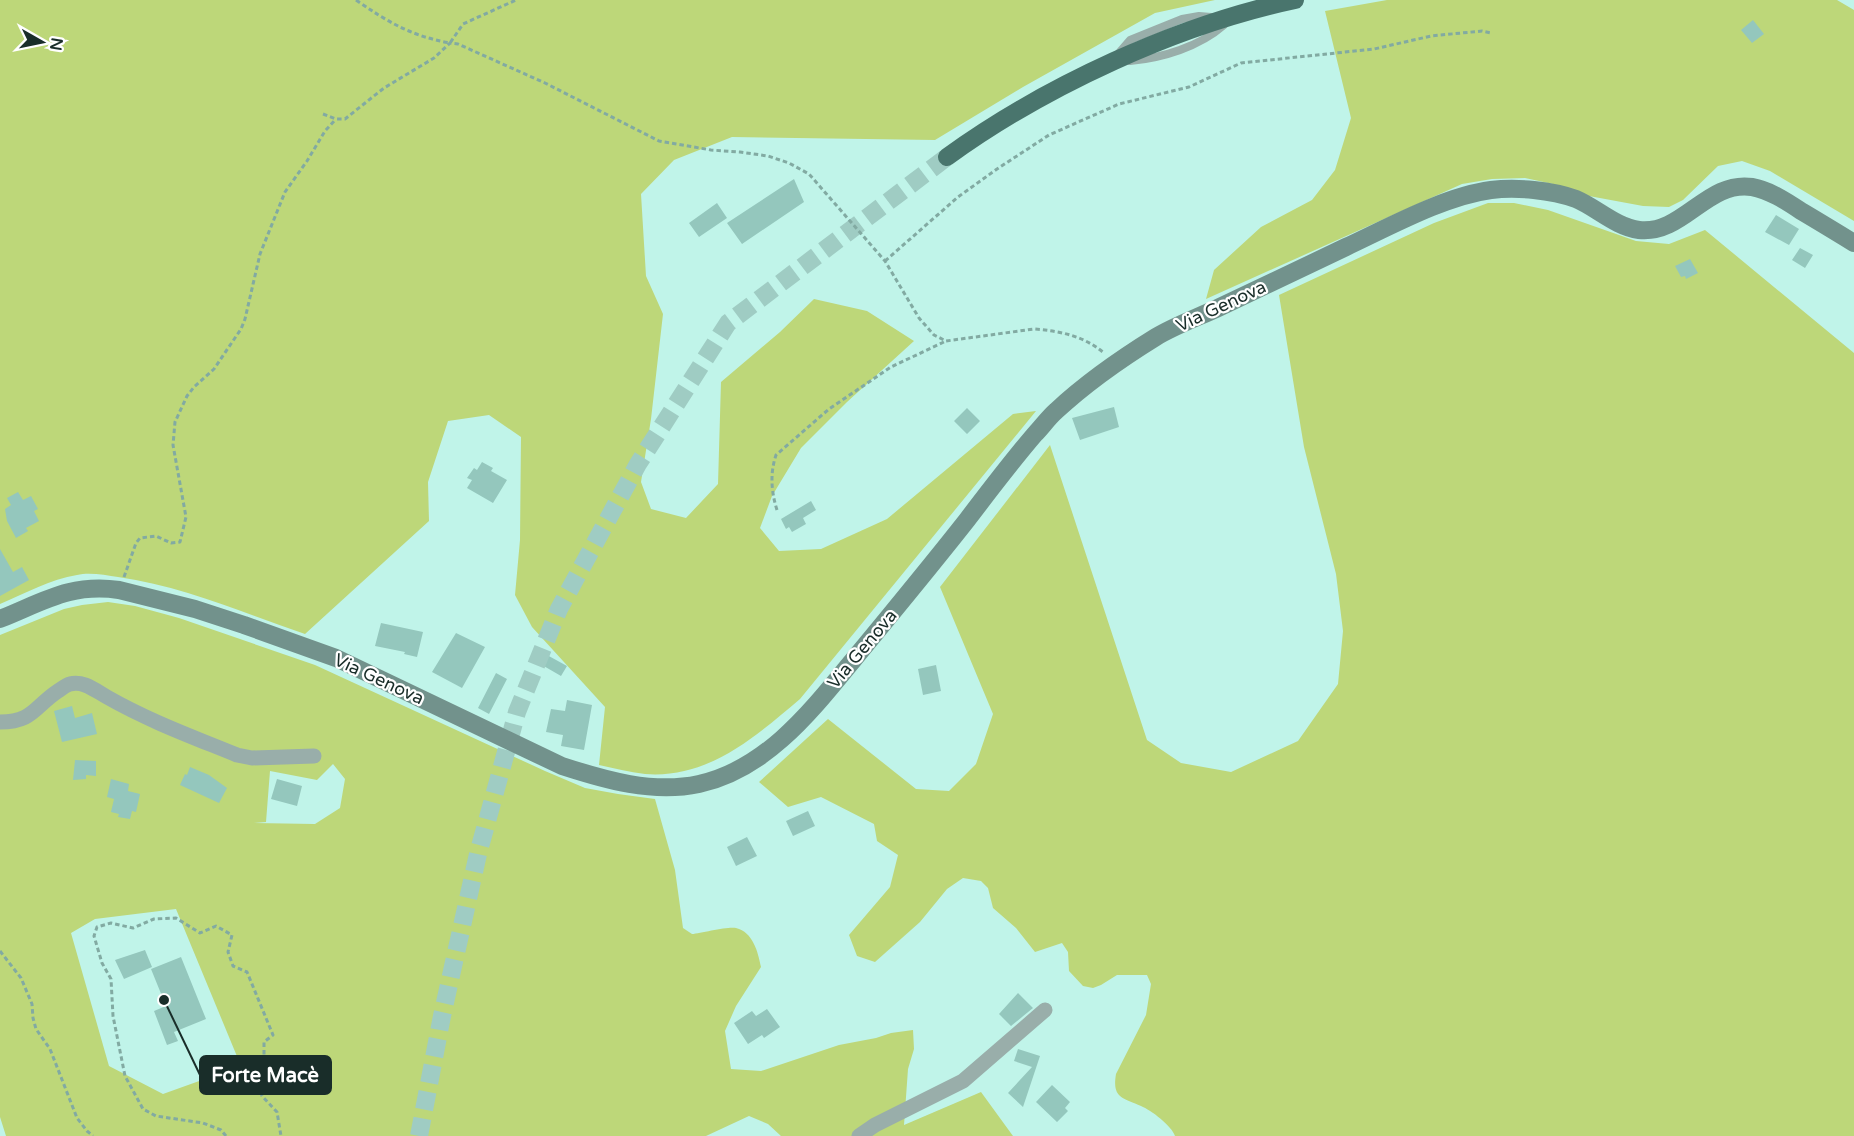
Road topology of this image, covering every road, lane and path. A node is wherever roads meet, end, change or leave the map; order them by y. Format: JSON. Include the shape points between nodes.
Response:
{"nodes":[{"id":1,"x":356,"y":0,"type":"edge"},
{"id":2,"x":516,"y":0,"type":"edge"},
{"id":3,"x":1295,"y":0,"type":"edge"},
{"id":4,"x":1491,"y":33,"type":"dead end"},
{"id":5,"x":450,"y":44,"type":"junction"},
{"id":6,"x":323,"y":114,"type":"dead end"},
{"id":7,"x":336,"y":119,"type":"junction"},
{"id":8,"x":947,"y":157,"type":"tunnel mouth"},
{"id":9,"x":1854,"y":243,"type":"edge"},
{"id":10,"x":885,"y":261,"type":"junction"},
{"id":11,"x":946,"y":341,"type":"junction"},
{"id":12,"x":1117,"y":364,"type":"junction"},
{"id":13,"x":777,"y":510,"type":"dead end"},
{"id":14,"x":119,"y":590,"type":"junction"},
{"id":15,"x":0,"y":619,"type":"edge"},
{"id":16,"x":0,"y":723,"type":"edge"},
{"id":17,"x":314,"y":756,"type":"dead end"},
{"id":18,"x":0,"y":951,"type":"edge"},
{"id":19,"x":1045,"y":1010,"type":"dead end"},
{"id":20,"x":93,"y":1136,"type":"edge"},
{"id":21,"x":226,"y":1136,"type":"edge"},
{"id":22,"x":281,"y":1136,"type":"edge"},
{"id":23,"x":859,"y":1136,"type":"edge"}],
"edges":[{"from":1,"to":5,"type":"path","via":[[396,26]]},
{"from":2,"to":5,"type":"path","via":[[463,24]]},
{"from":3,"to":8,"type":"highway","via":[[1232,17],[1111,64],[1021,109]]},
{"from":4,"to":10,"type":"path","via":[[1431,36],[1374,48],[1241,63],[1188,87],[1119,104],[1049,135],[997,169],[958,197]]},
{"from":5,"to":7,"type":"path","via":[[345,119]]},
{"from":5,"to":10,"type":"path","via":[[458,44],[545,83],[659,141],[768,156],[789,163],[809,174]]},
{"from":6,"to":7,"type":"path"},
{"from":7,"to":14,"type":"path","via":[[285,192],[261,254],[241,329],[214,369],[187,396],[175,422],[173,445],[186,517],[180,542],[171,543],[156,536],[140,538]]},
{"from":9,"to":12,"type":"main road","name":"Via Genova","via":[[1779,198],[1748,186],[1718,192],[1657,230],[1629,228],[1557,194],[1492,190],[1464,196],[1389,227],[1158,336]]},
{"from":10,"to":11,"type":"path","via":[[918,318]]},
{"from":11,"to":12,"type":"path","via":[[1047,330],[1094,345]]},
{"from":11,"to":13,"type":"path","via":[[891,367],[776,455],[771,493]]},
{"from":12,"to":14,"type":"main road","name":"Via Genova","via":[[1055,412],[877,632],[792,730],[731,773],[699,783],[666,787],[615,782],[562,766],[325,654],[195,609]]},
{"from":14,"to":15,"type":"main road","name":"Via Genova","via":[[77,589]]},
{"from":16,"to":17,"type":"street","via":[[28,717],[70,684],[84,684],[139,715],[237,755]]},
{"from":18,"to":20,"type":"path","via":[[21,978],[32,1004],[36,1029],[50,1049],[77,1118]]},
{"from":19,"to":23,"type":"street","via":[[963,1081]]},
{"from":21,"to":22,"type":"path","via":[[203,1123],[156,1116],[143,1109],[125,1076],[113,1016],[111,979],[94,936],[98,927],[111,923],[133,928],[154,919],[176,918],[200,933],[216,926],[232,935],[228,952],[233,966],[247,972],[273,1035],[264,1042],[264,1062],[256,1078],[262,1096],[277,1112]]}]}
